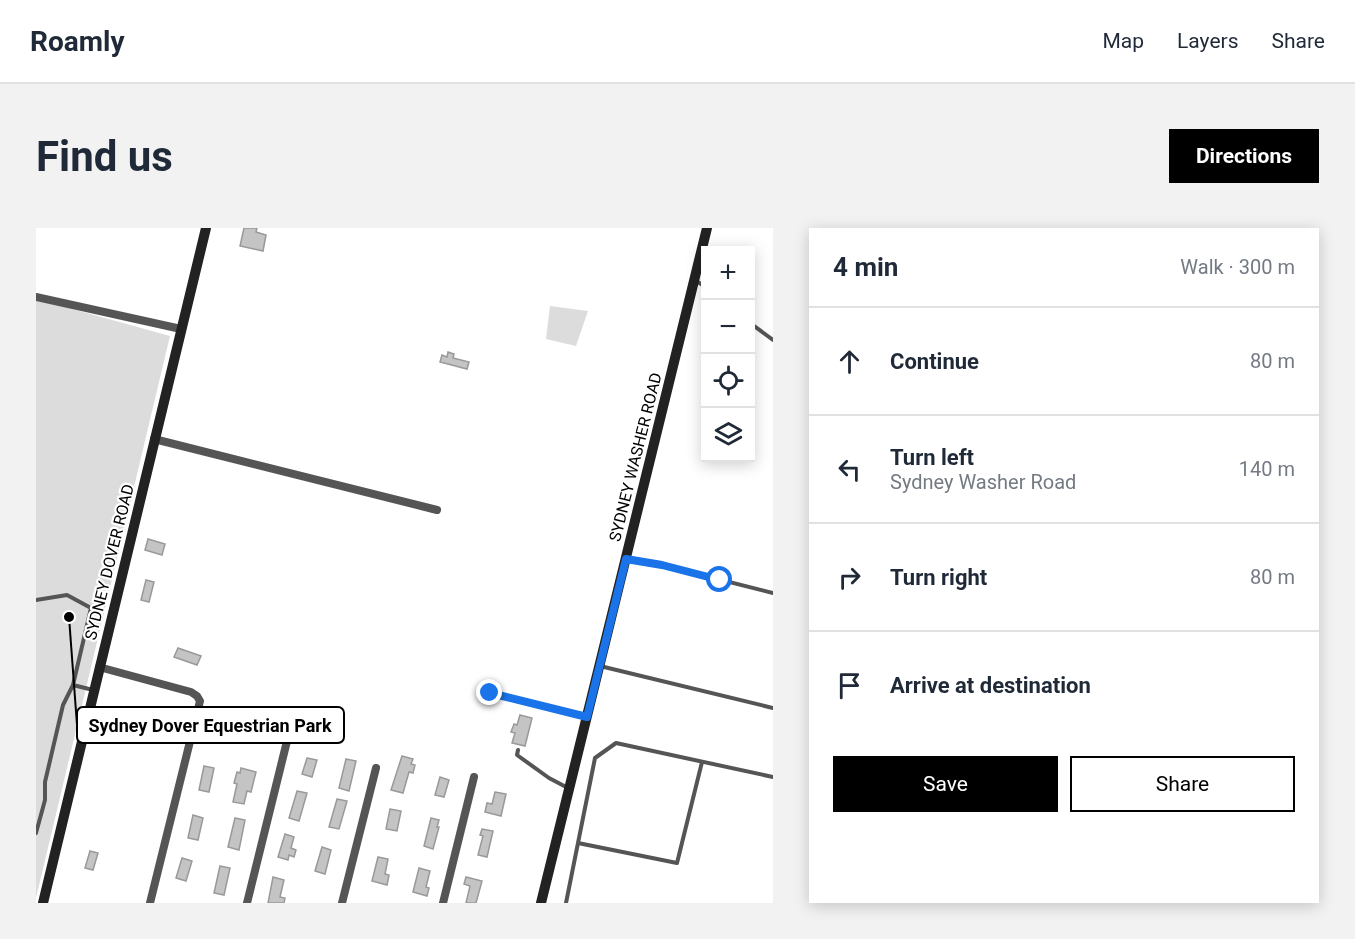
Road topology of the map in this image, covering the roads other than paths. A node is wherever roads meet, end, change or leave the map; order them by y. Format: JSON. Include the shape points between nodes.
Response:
{"nodes":[{"id":1,"x":206,"y":228,"type":"edge"},
{"id":2,"x":707,"y":228,"type":"edge"},
{"id":3,"x":694,"y":279,"type":"junction"},
{"id":4,"x":701,"y":284,"type":"edge"},
{"id":5,"x":36,"y":297,"type":"edge"},
{"id":6,"x":755,"y":327,"type":"edge"},
{"id":7,"x":181,"y":329,"type":"junction"},
{"id":8,"x":773,"y":340,"type":"edge"},
{"id":9,"x":154,"y":439,"type":"junction"},
{"id":10,"x":437,"y":510,"type":"dead end"},
{"id":11,"x":626,"y":559,"type":"junction"},
{"id":12,"x":773,"y":593,"type":"edge"},
{"id":13,"x":36,"y":600,"type":"edge"},
{"id":14,"x":599,"y":666,"type":"junction"},
{"id":15,"x":99,"y":668,"type":"junction"},
{"id":16,"x":73,"y":685,"type":"junction"},
{"id":17,"x":94,"y":690,"type":"junction"},
{"id":18,"x":490,"y":693,"type":"dead end"},
{"id":19,"x":773,"y":708,"type":"edge"},
{"id":20,"x":587,"y":717,"type":"junction"},
{"id":21,"x":289,"y":733,"type":"dead end"},
{"id":22,"x":518,"y":750,"type":"dead end"},
{"id":23,"x":702,"y":762,"type":"junction"},
{"id":24,"x":376,"y":768,"type":"dead end"},
{"id":25,"x":474,"y":777,"type":"dead end"},
{"id":26,"x":773,"y":777,"type":"edge"},
{"id":27,"x":569,"y":788,"type":"junction"},
{"id":28,"x":36,"y":834,"type":"edge"},
{"id":29,"x":578,"y":843,"type":"junction"},
{"id":30,"x":43,"y":903,"type":"edge"},
{"id":31,"x":150,"y":903,"type":"edge"},
{"id":32,"x":247,"y":903,"type":"edge"},
{"id":33,"x":342,"y":903,"type":"edge"},
{"id":34,"x":443,"y":903,"type":"edge"},
{"id":35,"x":541,"y":903,"type":"edge"},
{"id":36,"x":566,"y":903,"type":"edge"}],
"edges":[{"from":1,"to":7,"type":"street","name":"SYDNEY DOVER ROAD"},
{"from":2,"to":3,"type":"street","name":"SYDNEY WASHER ROAD"},
{"from":3,"to":4,"type":"lane"},
{"from":3,"to":11,"type":"street","name":"SYDNEY WASHER ROAD"},
{"from":5,"to":7,"type":"street"},
{"from":6,"to":8,"type":"lane"},
{"from":7,"to":9,"type":"street","name":"SYDNEY DOVER ROAD"},
{"from":9,"to":10,"type":"street"},
{"from":9,"to":15,"type":"street","name":"SYDNEY DOVER ROAD"},
{"from":11,"to":12,"type":"lane"},
{"from":11,"to":14,"type":"street","name":"SYDNEY WASHER ROAD"},
{"from":13,"to":16,"type":"lane","via":[[67,595],[91,608]]},
{"from":14,"to":19,"type":"lane"},
{"from":14,"to":20,"type":"street","name":"SYDNEY WASHER ROAD"},
{"from":15,"to":17,"type":"street","name":"SYDNEY DOVER ROAD"},
{"from":15,"to":31,"type":"street","via":[[191,692],[200,701]]},
{"from":16,"to":17,"type":"lane"},
{"from":16,"to":28,"type":"lane","via":[[63,705]]},
{"from":17,"to":30,"type":"street","name":"SYDNEY DOVER ROAD"},
{"from":18,"to":20,"type":"lane"},
{"from":20,"to":27,"type":"street","name":"SYDNEY WASHER ROAD"},
{"from":21,"to":32,"type":"street"},
{"from":22,"to":27,"type":"lane","via":[[517,755]]},
{"from":23,"to":26,"type":"lane"},
{"from":23,"to":29,"type":"lane","via":[[616,743],[595,758]]},
{"from":23,"to":29,"type":"lane","via":[[677,863]]},
{"from":24,"to":33,"type":"street"},
{"from":25,"to":34,"type":"street"},
{"from":27,"to":35,"type":"street","name":"SYDNEY WASHER ROAD"},
{"from":29,"to":36,"type":"lane"}]}
